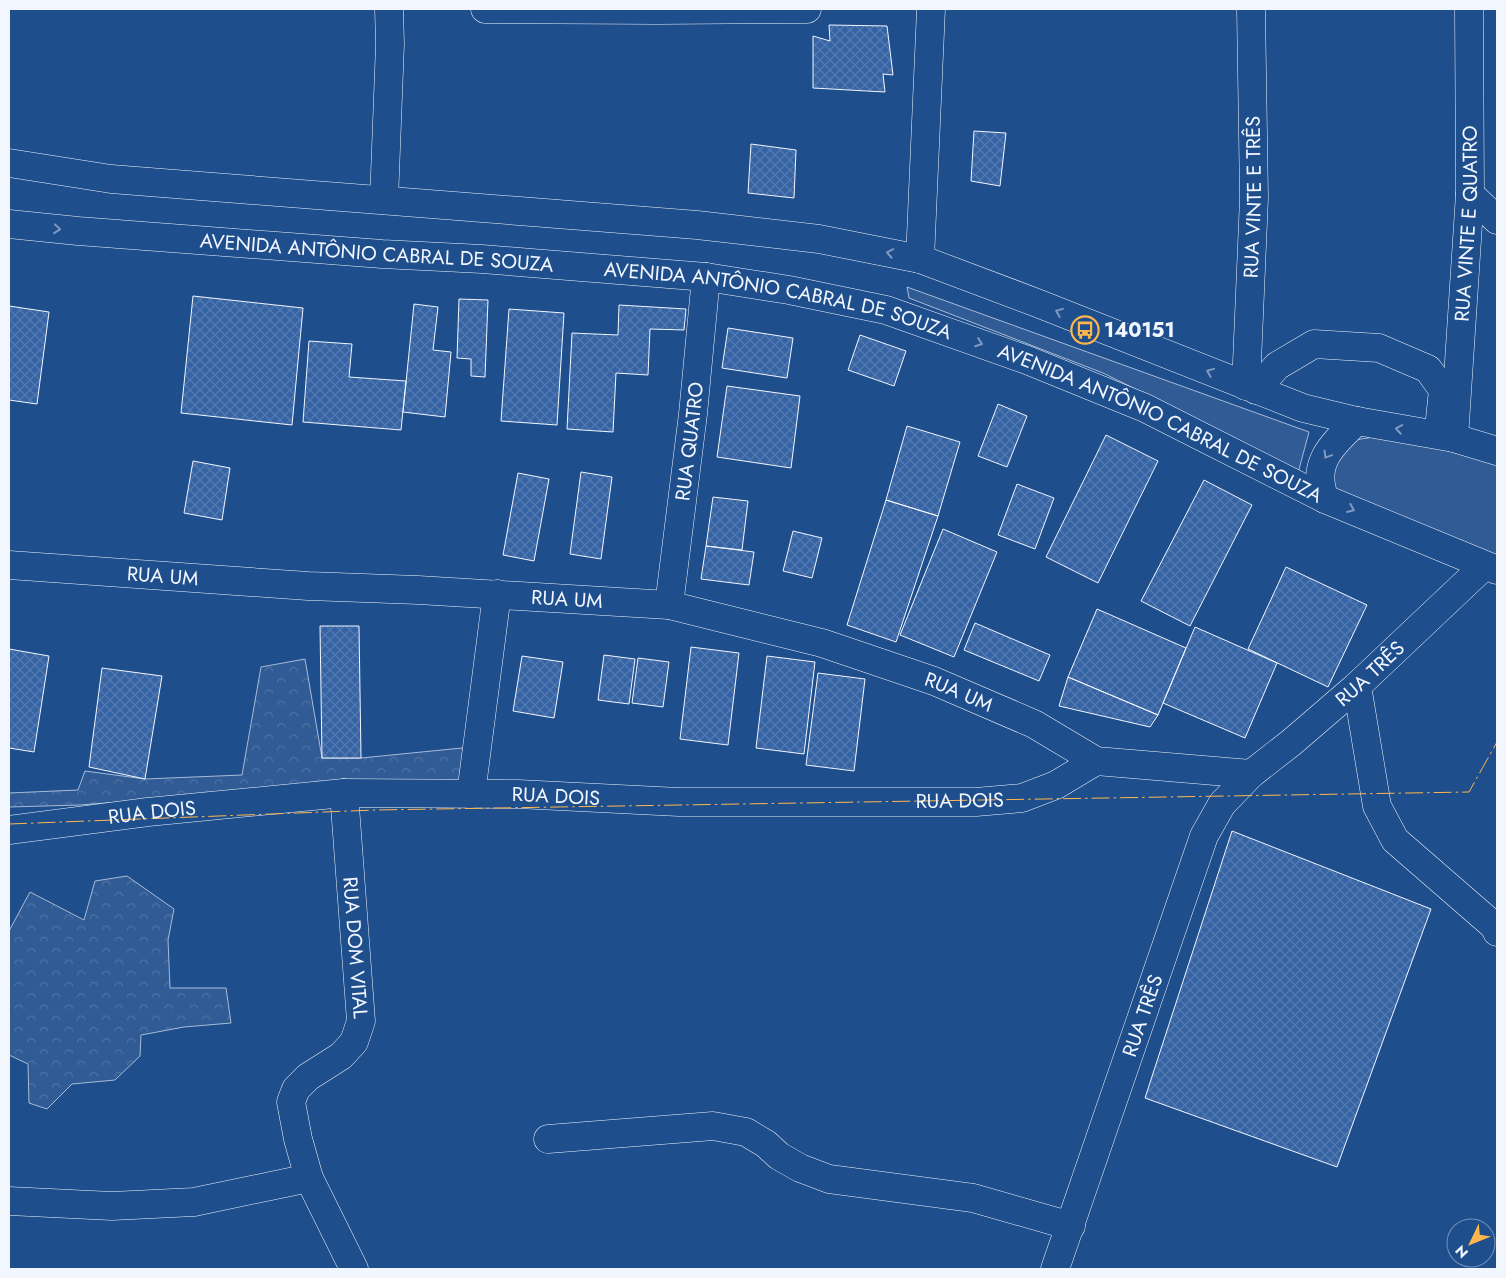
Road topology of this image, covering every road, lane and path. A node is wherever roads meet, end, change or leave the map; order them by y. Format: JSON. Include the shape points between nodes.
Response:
{"nodes":[{"id":1,"x":389,"y":9,"type":"edge"},
{"id":2,"x":485,"y":9,"type":"edge"},
{"id":3,"x":806,"y":9,"type":"edge"},
{"id":4,"x":931,"y":9,"type":"edge"},
{"id":5,"x":1251,"y":9,"type":"edge"},
{"id":6,"x":1468,"y":9,"type":"edge"},
{"id":7,"x":9,"y":164,"type":"edge"},
{"id":8,"x":1470,"y":194,"type":"junction"},
{"id":9,"x":384,"y":200,"type":"junction"},
{"id":10,"x":1497,"y":220,"type":"edge"},
{"id":11,"x":9,"y":224,"type":"edge"},
{"id":12,"x":920,"y":259,"type":"junction"},
{"id":13,"x":706,"y":277,"type":"junction"},
{"id":14,"x":1251,"y":388,"type":"junction"},
{"id":15,"x":1357,"y":421,"type":"junction"},
{"id":16,"x":1446,"y":437,"type":"junction"},
{"id":17,"x":1497,"y":451,"type":"edge"},
{"id":18,"x":1325,"y":499,"type":"junction"},
{"id":19,"x":9,"y":565,"type":"edge"},
{"id":20,"x":1491,"y":568,"type":"edge"},
{"id":21,"x":497,"y":594,"type":"junction"},
{"id":22,"x":669,"y":606,"type":"junction"},
{"id":23,"x":1357,"y":686,"type":"junction"},
{"id":24,"x":1096,"y":761,"type":"junction"},
{"id":25,"x":1251,"y":774,"type":"junction"},
{"id":26,"x":344,"y":793,"type":"junction"},
{"id":27,"x":471,"y":794,"type":"junction"},
{"id":28,"x":9,"y":830,"type":"edge"},
{"id":29,"x":1497,"y":932,"type":"edge"},
{"id":30,"x":548,"y":1139,"type":"dead end"},
{"id":31,"x":308,"y":1178,"type":"junction"},
{"id":32,"x":9,"y":1201,"type":"edge"},
{"id":33,"x":1071,"y":1226,"type":"junction"},
{"id":34,"x":354,"y":1269,"type":"edge"},
{"id":35,"x":1055,"y":1269,"type":"edge"}],
"edges":[{"from":1,"to":9,"type":"main road"},
{"from":2,"to":3,"type":"main road"},
{"from":4,"to":12,"type":"main road"},
{"from":5,"to":14,"type":"main road","name":"RUA VINTE E TRÊS","via":[[1254,198]]},
{"from":6,"to":8,"type":"main road","name":"RUA VINTE E QUATRO"},
{"from":7,"to":9,"type":"main road","via":[[111,179]]},
{"from":8,"to":10,"type":"main road"},
{"from":8,"to":16,"type":"main road","name":"RUA VINTE E QUATRO"},
{"from":12,"to":9,"type":"main road","one_way":true,"via":[[819,239],[707,226]]},
{"from":11,"to":13,"type":"main road","name":"AVENIDA ANTÔNIO CABRAL DE SOUZA","one_way":true,"via":[[78,232]]},
{"from":14,"to":12,"type":"main road","one_way":true},
{"from":13,"to":18,"type":"main road","name":"AVENIDA ANTÔNIO CABRAL DE SOUZA","one_way":true,"via":[[886,310],[1008,353],[1144,408]]},
{"from":13,"to":22,"type":"main road","name":"RUA QUATRO"},
{"from":14,"to":15,"type":"main road","via":[[1303,408]]},
{"from":14,"to":16,"type":"main road","via":[[1277,366],[1314,344],[1379,348],[1428,368],[1443,390]]},
{"from":16,"to":15,"type":"main road","one_way":true},
{"from":15,"to":18,"type":"main road","one_way":true,"via":[[1330,448],[1323,460],[1320,487]]},
{"from":16,"to":17,"type":"main road"},
{"from":18,"to":20,"type":"main road","name":"AVENIDA ANTÔNIO CABRAL DE SOUZA","one_way":true},
{"from":19,"to":21,"type":"main road","name":"RUA UM","via":[[308,586]]},
{"from":20,"to":23,"type":"main road","name":"RUA TRÊS"},
{"from":21,"to":22,"type":"main road","name":"RUA UM"},
{"from":21,"to":27,"type":"main road"},
{"from":22,"to":24,"type":"main road","name":"RUA UM","via":[[822,643],[934,681],[1034,724]]},
{"from":23,"to":25,"type":"main road","name":"RUA TRÊS"},
{"from":23,"to":29,"type":"main road","via":[[1377,806],[1395,840]]},
{"from":24,"to":25,"type":"main road"},
{"from":24,"to":27,"type":"main road","name":"RUA DOIS","via":[[1056,785],[1022,798],[976,802],[679,802]]},
{"from":25,"to":33,"type":"main road","name":"RUA TRÊS","via":[[1222,804],[1204,836]]},
{"from":26,"to":27,"type":"main road","name":"RUA DOIS"},
{"from":26,"to":28,"type":"main road","name":"RUA DOIS","via":[[148,812]]},
{"from":26,"to":31,"type":"main road","name":"RUA DOM VITAL","via":[[361,1021],[354,1042],[341,1056],[308,1077],[296,1089],[291,1102]]},
{"from":30,"to":33,"type":"main road","via":[[713,1126],[746,1132],[800,1168],[829,1179],[973,1198]]},
{"from":31,"to":32,"type":"main road","via":[[194,1202],[112,1206]]},
{"from":31,"to":34,"type":"main road","name":"RUA DOM VITAL"},
{"from":33,"to":35,"type":"main road","name":"RUA TRÊS"}]}
